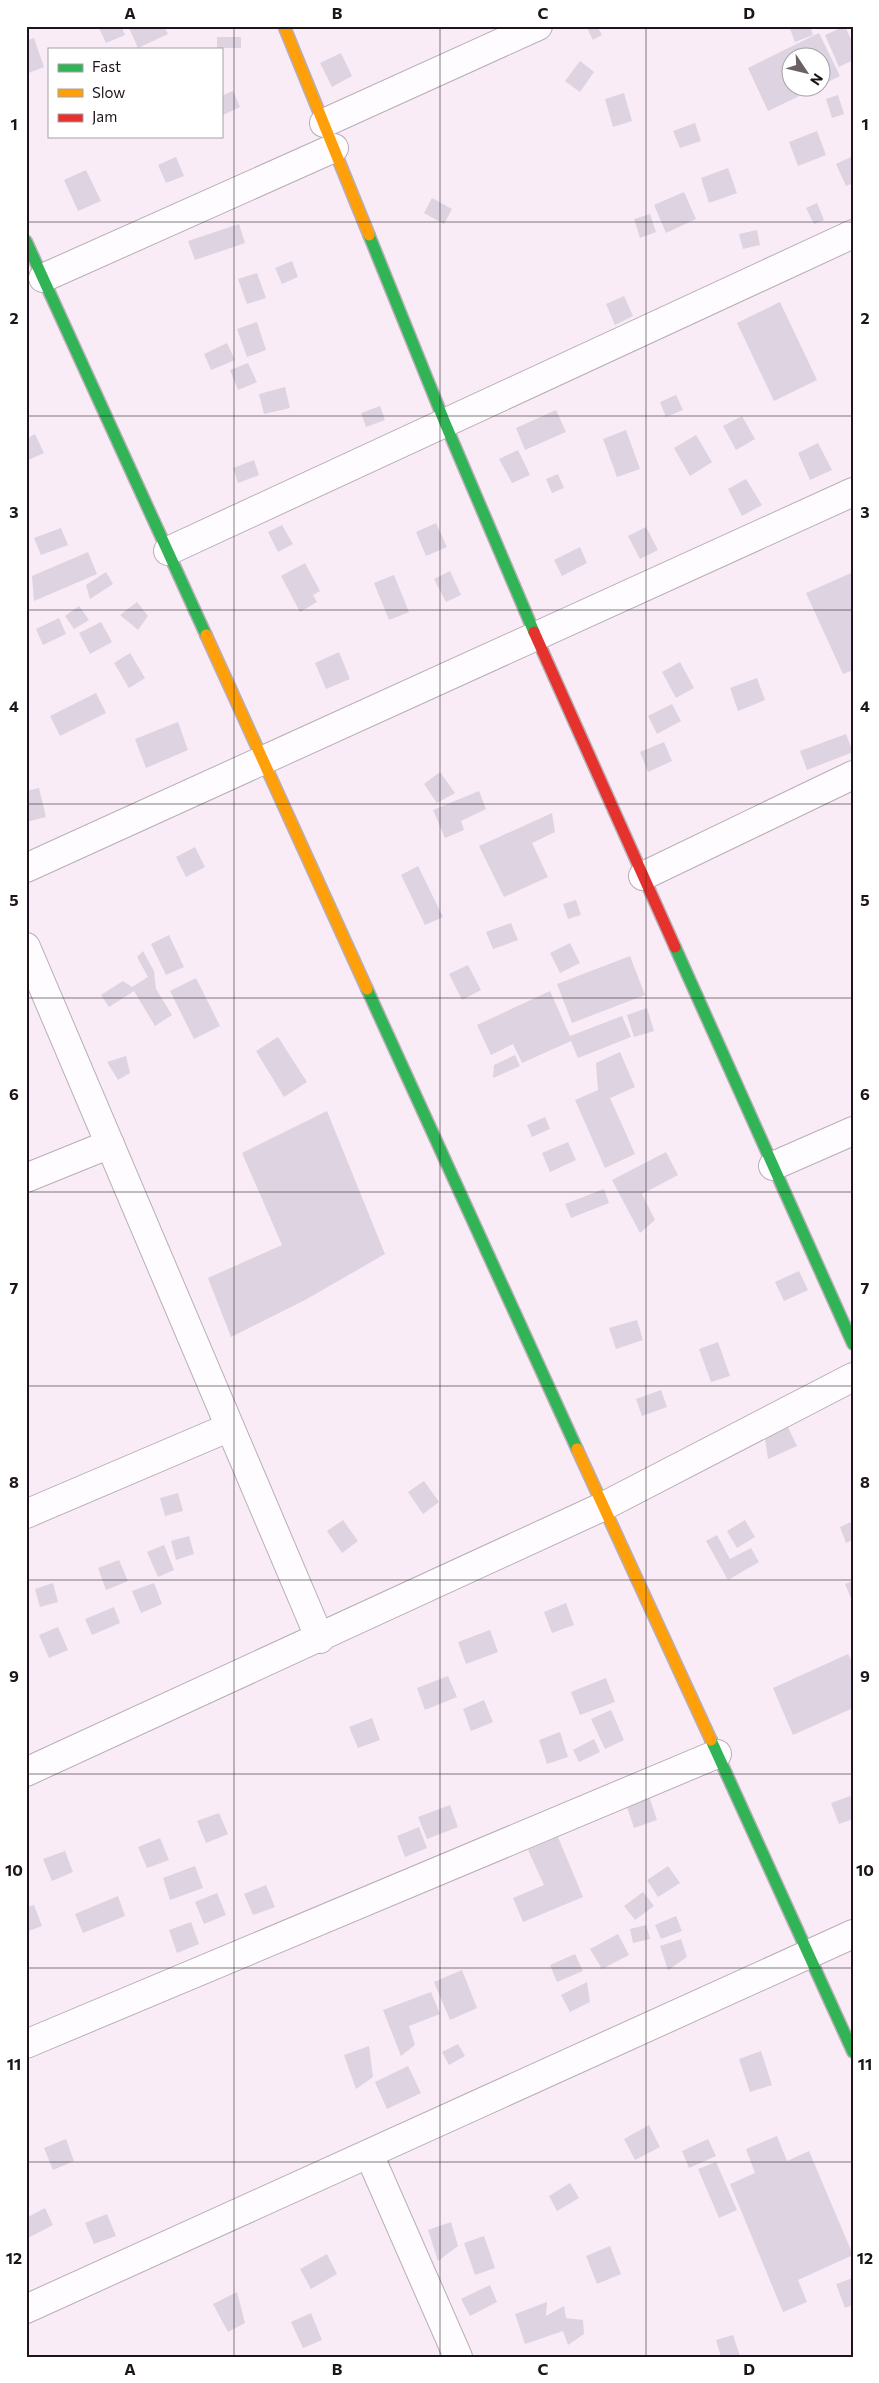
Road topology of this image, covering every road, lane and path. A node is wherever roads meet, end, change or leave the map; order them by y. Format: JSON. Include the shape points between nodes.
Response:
{"nodes":[{"id":1,"x":284,"y":26,"type":"edge"},
{"id":2,"x":538,"y":26,"type":"edge"},
{"id":3,"x":324,"y":124,"type":"junction"},
{"id":4,"x":334,"y":148,"type":"junction"},
{"id":5,"x":853,"y":234,"type":"edge"},
{"id":6,"x":26,"y":241,"type":"edge"},
{"id":7,"x":43,"y":278,"type":"junction"},
{"id":8,"x":445,"y":423,"type":"junction"},
{"id":9,"x":853,"y":492,"type":"edge"},
{"id":10,"x":168,"y":551,"type":"junction"},
{"id":11,"x":536,"y":636,"type":"junction"},
{"id":12,"x":263,"y":760,"type":"junction"},
{"id":13,"x":853,"y":775,"type":"edge"},
{"id":14,"x":26,"y":868,"type":"edge"},
{"id":15,"x":643,"y":876,"type":"junction"},
{"id":16,"x":26,"y":947,"type":"edge"},
{"id":17,"x":853,"y":1131,"type":"edge"},
{"id":18,"x":110,"y":1144,"type":"junction"},
{"id":19,"x":773,"y":1166,"type":"junction"},
{"id":20,"x":26,"y":1178,"type":"edge"},
{"id":21,"x":853,"y":1344,"type":"edge"},
{"id":22,"x":853,"y":1377,"type":"edge"},
{"id":23,"x":230,"y":1428,"type":"junction"},
{"id":24,"x":602,"y":1506,"type":"junction"},
{"id":25,"x":26,"y":1514,"type":"edge"},
{"id":26,"x":320,"y":1639,"type":"junction"},
{"id":27,"x":717,"y":1754,"type":"junction"},
{"id":28,"x":26,"y":1772,"type":"edge"},
{"id":29,"x":853,"y":1934,"type":"edge"},
{"id":30,"x":808,"y":1954,"type":"junction"},
{"id":31,"x":26,"y":2044,"type":"edge"},
{"id":32,"x":853,"y":2052,"type":"edge"},
{"id":33,"x":369,"y":2154,"type":"junction"},
{"id":34,"x":26,"y":2309,"type":"edge"},
{"id":35,"x":458,"y":2357,"type":"edge"}],
"edges":[{"from":1,"to":3,"type":"street"},
{"from":2,"to":3,"type":"street"},
{"from":3,"to":4,"type":"street"},
{"from":4,"to":7,"type":"street"},
{"from":4,"to":8,"type":"street"},
{"from":5,"to":8,"type":"street"},
{"from":6,"to":7,"type":"street"},
{"from":7,"to":10,"type":"street"},
{"from":8,"to":10,"type":"street"},
{"from":8,"to":11,"type":"street"},
{"from":9,"to":11,"type":"street"},
{"from":10,"to":12,"type":"street"},
{"from":11,"to":12,"type":"street"},
{"from":11,"to":15,"type":"street"},
{"from":12,"to":14,"type":"street"},
{"from":12,"to":24,"type":"street"},
{"from":13,"to":15,"type":"street"},
{"from":15,"to":19,"type":"street"},
{"from":16,"to":18,"type":"street"},
{"from":17,"to":19,"type":"street"},
{"from":18,"to":20,"type":"street"},
{"from":18,"to":23,"type":"street"},
{"from":19,"to":21,"type":"street"},
{"from":22,"to":24,"type":"street"},
{"from":23,"to":25,"type":"street"},
{"from":23,"to":26,"type":"street"},
{"from":24,"to":26,"type":"street"},
{"from":24,"to":27,"type":"street"},
{"from":26,"to":28,"type":"street"},
{"from":27,"to":30,"type":"street"},
{"from":27,"to":31,"type":"street"},
{"from":29,"to":30,"type":"street"},
{"from":30,"to":32,"type":"street"},
{"from":30,"to":33,"type":"street"},
{"from":33,"to":34,"type":"street"},
{"from":33,"to":35,"type":"street"}]}
